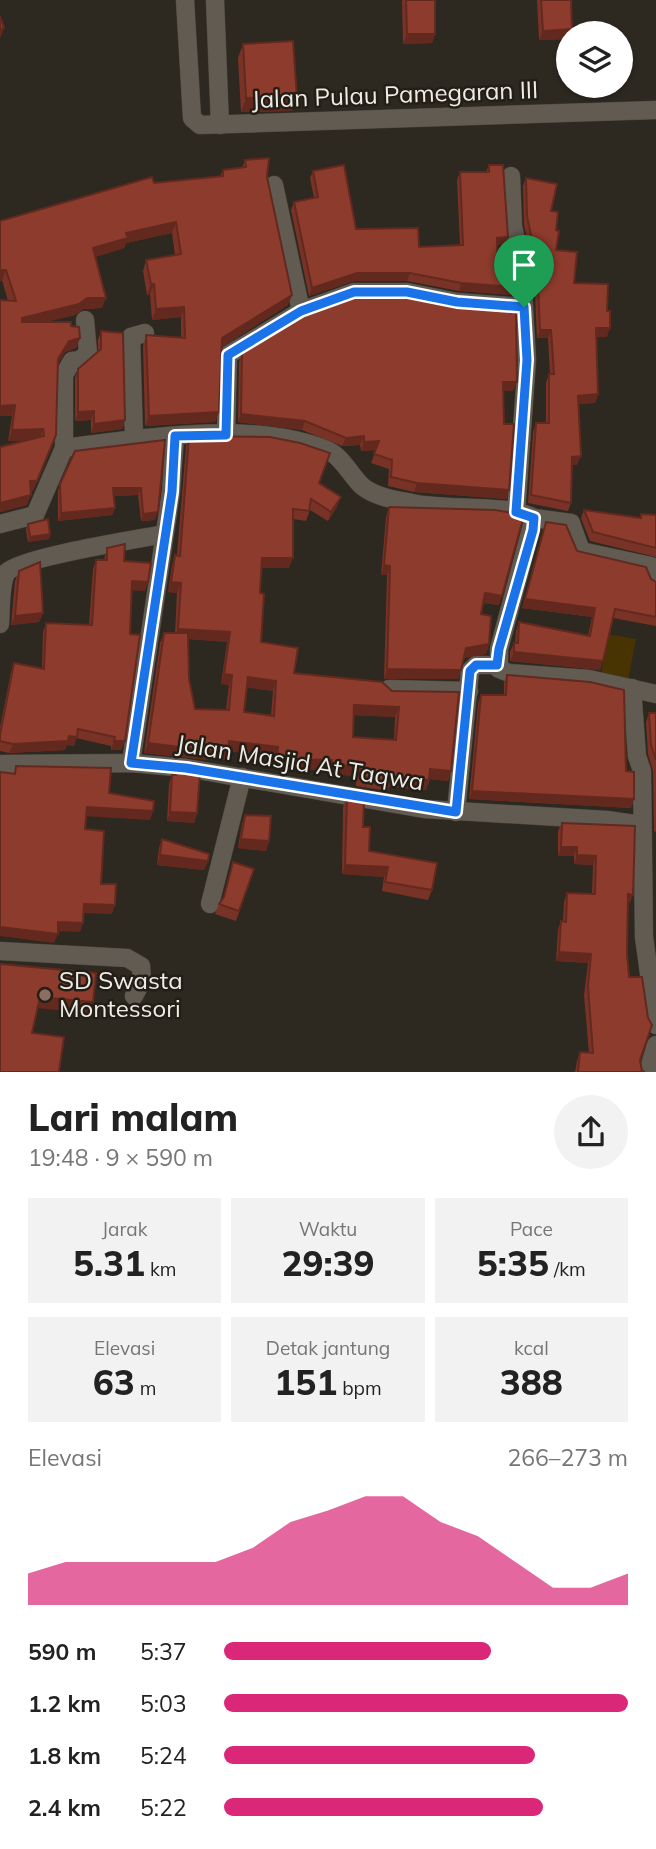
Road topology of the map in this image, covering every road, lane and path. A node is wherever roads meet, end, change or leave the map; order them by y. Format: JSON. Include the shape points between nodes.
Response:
{"nodes":[{"id":1,"x":185,"y":0,"type":"edge"},
{"id":2,"x":215,"y":0,"type":"edge"},
{"id":3,"x":656,"y":110,"type":"edge"},
{"id":4,"x":220,"y":125,"type":"junction"},
{"id":5,"x":510,"y":176,"type":"dead end"},
{"id":6,"x":274,"y":185,"type":"dead end"},
{"id":7,"x":524,"y":307,"type":"junction"},
{"id":8,"x":301,"y":311,"type":"junction"},
{"id":9,"x":85,"y":320,"type":"dead end"},
{"id":10,"x":145,"y":334,"type":"edge"},
{"id":11,"x":226,"y":435,"type":"junction"},
{"id":12,"x":175,"y":436,"type":"junction"},
{"id":13,"x":134,"y":438,"type":"junction"},
{"id":14,"x":64,"y":448,"type":"junction"},
{"id":15,"x":525,"y":515,"type":"junction"},
{"id":16,"x":0,"y":524,"type":"edge"},
{"id":17,"x":164,"y":534,"type":"junction"},
{"id":18,"x":656,"y":580,"type":"edge"},
{"id":19,"x":0,"y":624,"type":"edge"},
{"id":20,"x":497,"y":665,"type":"junction"},
{"id":21,"x":632,"y":688,"type":"junction"},
{"id":22,"x":389,"y":689,"type":"edge"},
{"id":23,"x":469,"y":691,"type":"junction"},
{"id":24,"x":656,"y":694,"type":"edge"},
{"id":25,"x":131,"y":763,"type":"junction"},
{"id":26,"x":0,"y":764,"type":"edge"},
{"id":27,"x":242,"y":778,"type":"junction"},
{"id":28,"x":456,"y":812,"type":"junction"},
{"id":29,"x":641,"y":825,"type":"junction"},
{"id":30,"x":210,"y":904,"type":"dead end"},
{"id":31,"x":0,"y":951,"type":"edge"},
{"id":32,"x":134,"y":996,"type":"dead end"},
{"id":33,"x":656,"y":1026,"type":"edge"},
{"id":34,"x":656,"y":1045,"type":"edge"},
{"id":35,"x":648,"y":1072,"type":"edge"}],
"edges":[{"from":1,"to":4,"type":"street","via":[[192,118],[200,125]]},
{"from":2,"to":4,"type":"street"},
{"from":3,"to":4,"type":"street","name":"Jalan Pulau Pamegaran III"},
{"from":5,"to":7,"type":"street"},
{"from":6,"to":8,"type":"street"},
{"from":7,"to":8,"type":"street","via":[[381,290],[354,292]]},
{"from":7,"to":15,"type":"street"},
{"from":8,"to":11,"type":"street","via":[[228,355]]},
{"from":9,"to":14,"type":"street","via":[[88,353],[72,361],[64,375]]},
{"from":10,"to":13,"type":"street","via":[[131,337]]},
{"from":11,"to":12,"type":"street"},
{"from":11,"to":15,"type":"street","via":[[302,443],[332,453],[364,487],[399,500]]},
{"from":12,"to":13,"type":"street"},
{"from":12,"to":17,"type":"street"},
{"from":13,"to":14,"type":"street"},
{"from":14,"to":16,"type":"street","via":[[35,515]]},
{"from":15,"to":18,"type":"street","via":[[571,523],[581,551],[651,566]]},
{"from":15,"to":20,"type":"street"},
{"from":17,"to":19,"type":"street","via":[[13,568],[2,580]]},
{"from":17,"to":25,"type":"street"},
{"from":20,"to":21,"type":"street","via":[[509,673],[568,676]]},
{"from":20,"to":23,"type":"street","via":[[476,665],[470,671]]},
{"from":21,"to":24,"type":"street"},
{"from":21,"to":29,"type":"street","via":[[642,771]]},
{"from":22,"to":23,"type":"street"},
{"from":23,"to":28,"type":"street"},
{"from":25,"to":26,"type":"street","name":"Jalan Masjid At Taqwa"},
{"from":25,"to":27,"type":"street","name":"Jalan Masjid At Taqwa"},
{"from":27,"to":28,"type":"street","name":"Jalan Masjid At Taqwa"},
{"from":27,"to":30,"type":"street"},
{"from":28,"to":29,"type":"street","name":"Jalan Masjid At Taqwa"},
{"from":29,"to":33,"type":"street","via":[[644,937]]},
{"from":31,"to":32,"type":"street","via":[[127,958],[141,966],[142,981]]},
{"from":34,"to":35,"type":"street"}]}
